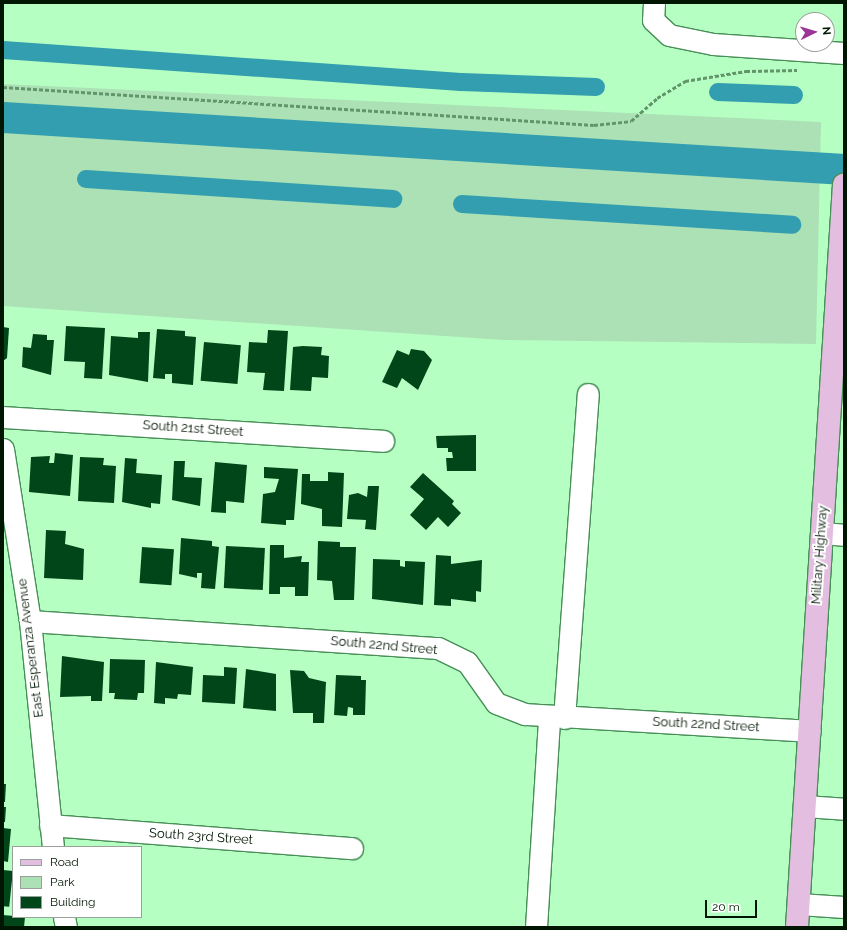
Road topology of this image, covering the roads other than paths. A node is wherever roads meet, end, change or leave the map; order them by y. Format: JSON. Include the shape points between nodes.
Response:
{"nodes":[{"id":1,"x":654,"y":3,"type":"edge"},
{"id":2,"x":844,"y":53,"type":"edge"},
{"id":3,"x":844,"y":184,"type":"edge"},
{"id":4,"x":837,"y":390,"type":"edge"},
{"id":5,"x":588,"y":394,"type":"dead end"},
{"id":6,"x":3,"y":417,"type":"edge"},
{"id":7,"x":383,"y":442,"type":"dead end"},
{"id":8,"x":3,"y":449,"type":"edge"},
{"id":9,"x":822,"y":533,"type":"junction"},
{"id":10,"x":844,"y":535,"type":"edge"},
{"id":11,"x":30,"y":621,"type":"junction"},
{"id":12,"x":557,"y":718,"type":"junction"},
{"id":13,"x":809,"y":731,"type":"junction"},
{"id":14,"x":805,"y":806,"type":"junction"},
{"id":15,"x":844,"y":809,"type":"edge"},
{"id":16,"x":50,"y":825,"type":"junction"},
{"id":17,"x":53,"y":846,"type":"edge"},
{"id":18,"x":352,"y":848,"type":"dead end"},
{"id":19,"x":799,"y":904,"type":"junction"},
{"id":20,"x":844,"y":907,"type":"edge"},
{"id":21,"x":536,"y":927,"type":"edge"},
{"id":22,"x":797,"y":927,"type":"edge"}],
"edges":[{"from":1,"to":2,"type":"street","via":[[653,20],[669,35],[713,44]]},
{"from":3,"to":4,"type":"main road","name":"Military Highway"},
{"from":4,"to":9,"type":"main road","name":"Military Highway"},
{"from":5,"to":12,"type":"street"},
{"from":6,"to":7,"type":"street","name":"South 21st Street"},
{"from":8,"to":11,"type":"street","name":"East Esperanza Avenue"},
{"from":9,"to":10,"type":"street"},
{"from":9,"to":13,"type":"main road","name":"Military Highway"},
{"from":11,"to":12,"type":"street","name":"South 22nd Street","via":[[438,648],[467,662],[496,703],[525,714]]},
{"from":11,"to":16,"type":"street","name":"East Esperanza Avenue"},
{"from":12,"to":13,"type":"street","name":"South 22nd Street"},
{"from":12,"to":21,"type":"street"},
{"from":13,"to":14,"type":"main road","name":"Military Highway"},
{"from":14,"to":15,"type":"street"},
{"from":14,"to":19,"type":"main road","name":"Military Highway"},
{"from":16,"to":17,"type":"street","name":"East Esperanza Avenue"},
{"from":16,"to":18,"type":"street","name":"South 23rd Street"},
{"from":19,"to":20,"type":"street"},
{"from":19,"to":22,"type":"main road","name":"Military Highway"}]}
